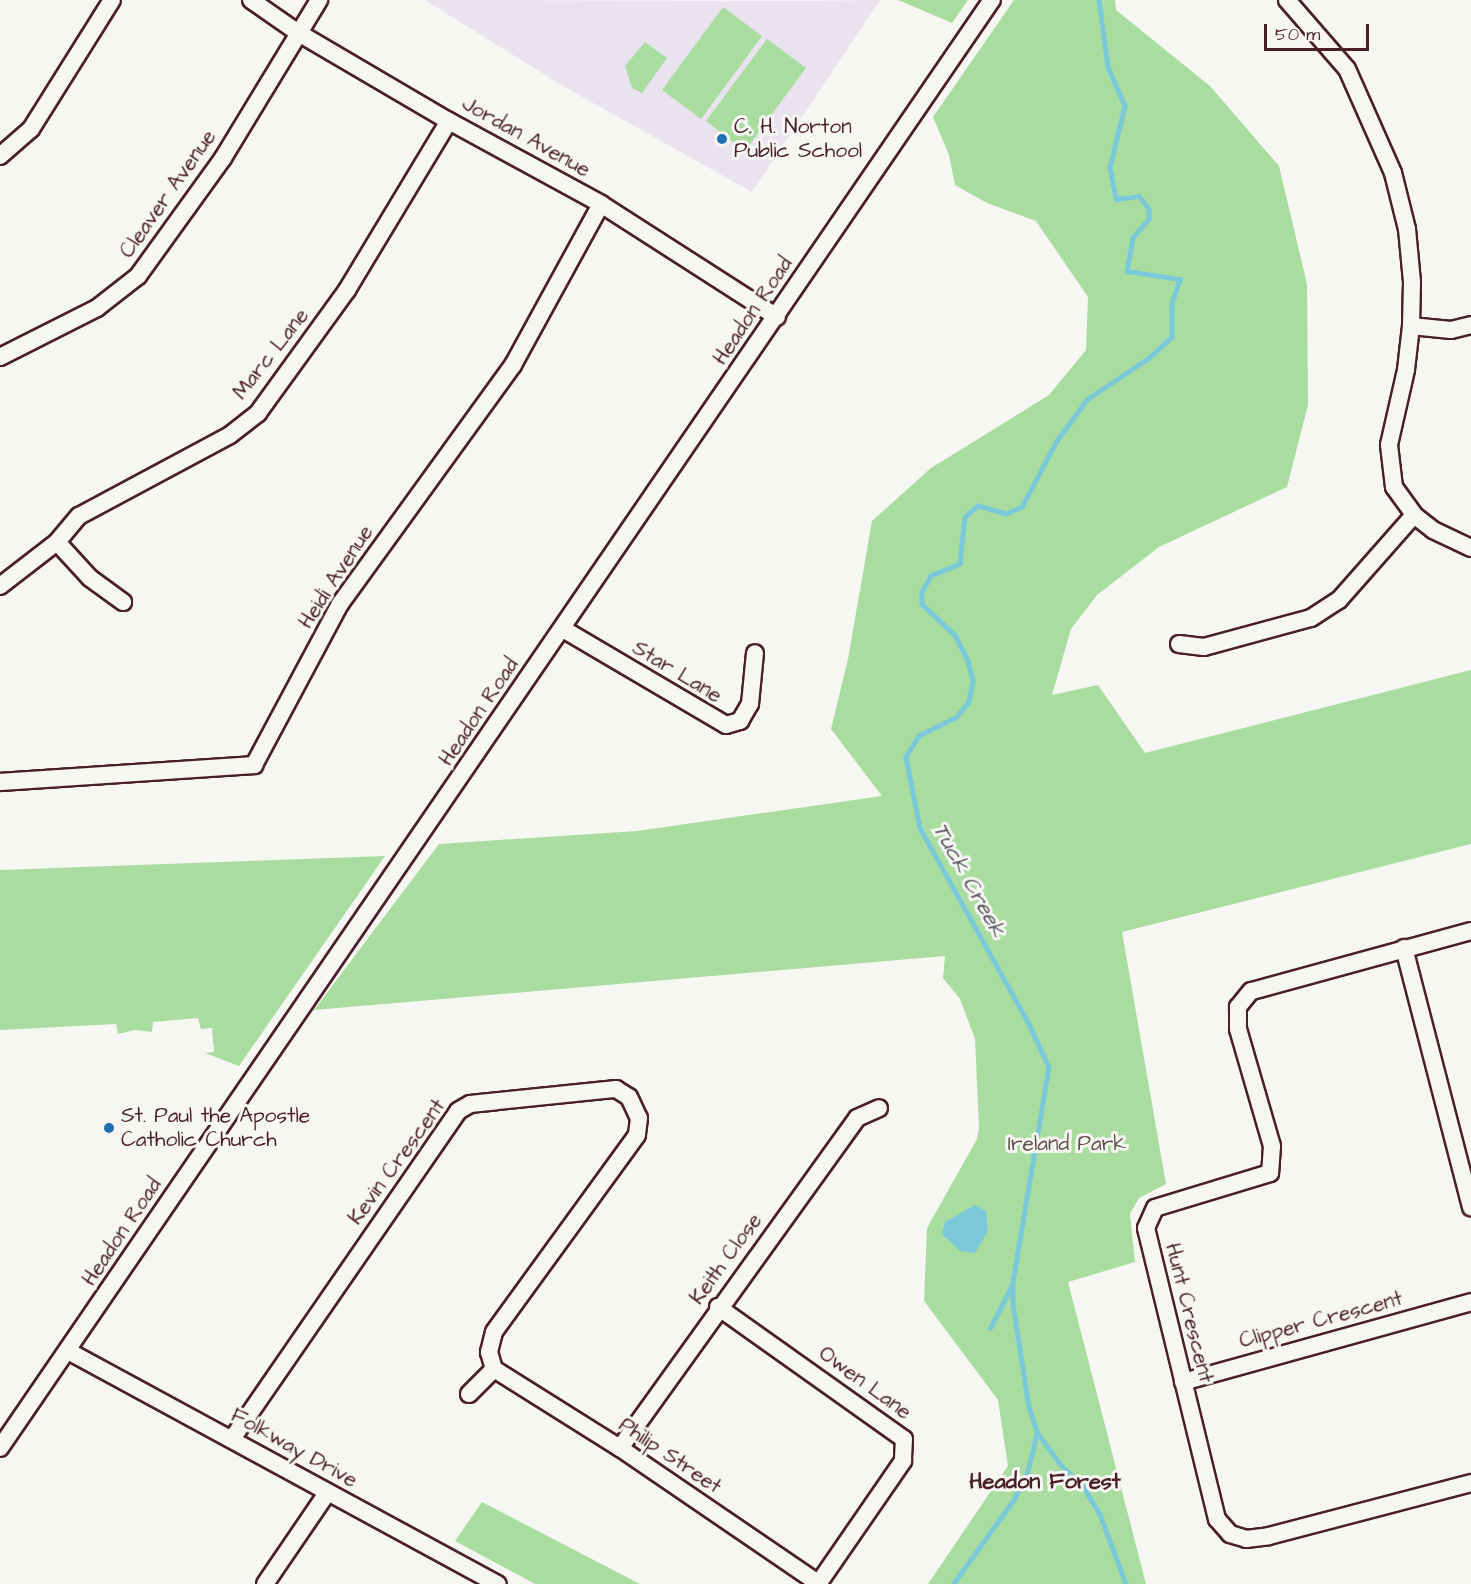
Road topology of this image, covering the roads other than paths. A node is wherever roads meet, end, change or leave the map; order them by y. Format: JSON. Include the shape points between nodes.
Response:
{"nodes":[{"id":1,"x":112,"y":0,"type":"edge"},
{"id":2,"x":251,"y":0,"type":"edge"},
{"id":3,"x":319,"y":0,"type":"edge"},
{"id":4,"x":992,"y":0,"type":"edge"},
{"id":5,"x":1287,"y":0,"type":"edge"},
{"id":6,"x":297,"y":32,"type":"junction"},
{"id":7,"x":449,"y":122,"type":"junction"},
{"id":8,"x":0,"y":156,"type":"edge"},
{"id":9,"x":601,"y":204,"type":"junction"},
{"id":10,"x":777,"y":317,"type":"junction"},
{"id":11,"x":1471,"y":325,"type":"edge"},
{"id":12,"x":1411,"y":326,"type":"junction"},
{"id":13,"x":0,"y":357,"type":"edge"},
{"id":14,"x":1414,"y":515,"type":"junction"},
{"id":15,"x":57,"y":542,"type":"junction"},
{"id":16,"x":1471,"y":548,"type":"edge"},
{"id":17,"x":0,"y":586,"type":"edge"},
{"id":18,"x":123,"y":602,"type":"dead end"},
{"id":19,"x":563,"y":629,"type":"junction"},
{"id":20,"x":1179,"y":644,"type":"dead end"},
{"id":21,"x":755,"y":653,"type":"dead end"},
{"id":22,"x":0,"y":782,"type":"edge"},
{"id":23,"x":1471,"y":931,"type":"edge"},
{"id":24,"x":1404,"y":948,"type":"junction"},
{"id":25,"x":879,"y":1108,"type":"dead end"},
{"id":26,"x":1471,"y":1208,"type":"edge"},
{"id":27,"x":1471,"y":1302,"type":"edge"},
{"id":28,"x":718,"y":1307,"type":"junction"},
{"id":29,"x":68,"y":1351,"type":"junction"},
{"id":30,"x":494,"y":1369,"type":"junction"},
{"id":31,"x":1183,"y":1382,"type":"junction"},
{"id":32,"x":469,"y":1394,"type":"dead end"},
{"id":33,"x":232,"y":1439,"type":"junction"},
{"id":34,"x":0,"y":1448,"type":"edge"},
{"id":35,"x":620,"y":1448,"type":"junction"},
{"id":36,"x":1471,"y":1483,"type":"edge"},
{"id":37,"x":327,"y":1493,"type":"junction"},
{"id":38,"x":265,"y":1584,"type":"edge"},
{"id":39,"x":498,"y":1584,"type":"edge"},
{"id":40,"x":819,"y":1584,"type":"edge"}],
"edges":[{"from":1,"to":8,"type":"street","via":[[31,129]]},
{"from":2,"to":6,"type":"street","name":"Jordan Avenue"},
{"from":3,"to":6,"type":"street","name":"Cleaver Avenue"},
{"from":4,"to":10,"type":"street","name":"Headon Road"},
{"from":5,"to":12,"type":"street","via":[[1347,69],[1393,173],[1407,229]]},
{"from":6,"to":7,"type":"street","name":"Jordan Avenue"},
{"from":6,"to":13,"type":"street","name":"Cleaver Avenue","via":[[223,158],[138,276],[97,308]]},
{"from":7,"to":9,"type":"street","name":"Jordan Avenue"},
{"from":7,"to":15,"type":"street","name":"Marc Lane","via":[[346,290],[258,412],[230,435],[79,516]]},
{"from":9,"to":10,"type":"street","name":"Jordan Avenue"},
{"from":9,"to":22,"type":"street","name":"Heidi Avenue","via":[[513,365],[340,603],[254,765]]},
{"from":10,"to":19,"type":"street","name":"Headon Road"},
{"from":11,"to":12,"type":"street","via":[[1451,330]]},
{"from":12,"to":14,"type":"street","via":[[1406,370],[1389,445],[1394,487]]},
{"from":14,"to":16,"type":"street","via":[[1433,530]]},
{"from":14,"to":20,"type":"street","via":[[1339,600],[1311,618],[1204,647]]},
{"from":15,"to":17,"type":"street","name":"Marc Lane"},
{"from":15,"to":18,"type":"street","via":[[90,578]]},
{"from":19,"to":21,"type":"street","name":"Star Lane","via":[[726,726],[740,721],[750,704]]},
{"from":19,"to":29,"type":"street","name":"Headon Road"},
{"from":23,"to":24,"type":"street","name":"Hunt Crescent"},
{"from":24,"to":26,"type":"street"},
{"from":24,"to":31,"type":"street","name":"Hunt Crescent","via":[[1251,991],[1238,1007],[1238,1029],[1272,1146],[1270,1173],[1155,1208],[1146,1228]]},
{"from":25,"to":28,"type":"street","name":"Keith Close","via":[[857,1118]]},
{"from":27,"to":31,"type":"street","name":"Clipper Crescent"},
{"from":28,"to":35,"type":"street","name":"Keith Close"},
{"from":28,"to":40,"type":"street","name":"Owen Lane","via":[[904,1439],[903,1461]]},
{"from":29,"to":33,"type":"street","name":"Folkway Drive"},
{"from":29,"to":34,"type":"street","name":"Headon Road"},
{"from":30,"to":32,"type":"street"},
{"from":30,"to":33,"type":"street","name":"Kevin Crescent","via":[[489,1352],[494,1332],[637,1135],[639,1118],[629,1097],[616,1089],[470,1104],[458,1111]]},
{"from":30,"to":35,"type":"street","name":"Philip Street"},
{"from":31,"to":36,"type":"street","name":"Hunt Crescent","via":[[1217,1519],[1230,1534],[1246,1539],[1269,1536]]},
{"from":33,"to":37,"type":"street","name":"Folkway Drive"},
{"from":35,"to":40,"type":"street","name":"Philip Street"},
{"from":37,"to":38,"type":"street"},
{"from":37,"to":39,"type":"street","name":"Folkway Drive"}]}
